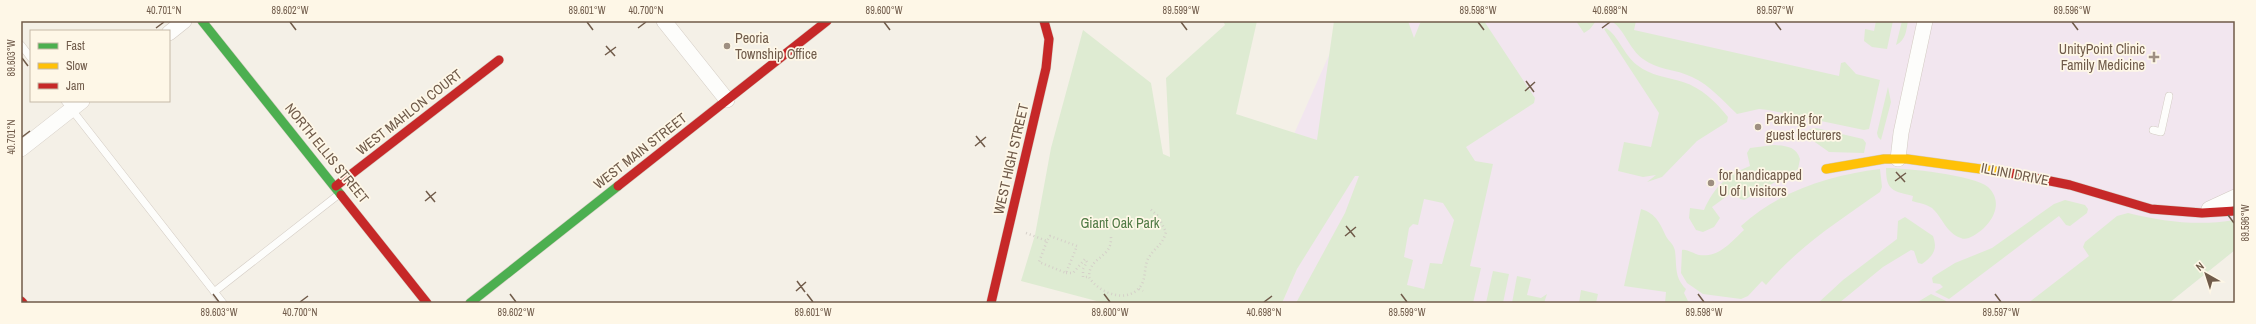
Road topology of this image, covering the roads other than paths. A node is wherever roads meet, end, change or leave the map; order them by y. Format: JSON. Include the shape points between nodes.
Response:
{"nodes":[{"id":1,"x":184,"y":21,"type":"edge"},
{"id":2,"x":202,"y":21,"type":"edge"},
{"id":3,"x":664,"y":21,"type":"edge"},
{"id":4,"x":827,"y":21,"type":"edge"},
{"id":5,"x":1044,"y":21,"type":"edge"},
{"id":6,"x":1925,"y":21,"type":"edge"},
{"id":7,"x":170,"y":32,"type":"edge"},
{"id":8,"x":21,"y":45,"type":"edge"},
{"id":9,"x":30,"y":57,"type":"edge"},
{"id":10,"x":498,"y":60,"type":"dead end"},
{"id":11,"x":2169,"y":96,"type":"dead end"},
{"id":12,"x":727,"y":100,"type":"junction"},
{"id":13,"x":73,"y":104,"type":"edge"},
{"id":14,"x":2153,"y":130,"type":"dead end"},
{"id":15,"x":21,"y":149,"type":"edge"},
{"id":16,"x":1898,"y":159,"type":"junction"},
{"id":17,"x":1826,"y":169,"type":"dead end"},
{"id":18,"x":339,"y":189,"type":"junction"},
{"id":19,"x":2235,"y":197,"type":"edge"},
{"id":20,"x":2235,"y":211,"type":"edge"},
{"id":21,"x":2202,"y":213,"type":"junction"},
{"id":22,"x":214,"y":292,"type":"junction"},
{"id":23,"x":223,"y":303,"type":"edge"},
{"id":24,"x":428,"y":303,"type":"edge"},
{"id":25,"x":470,"y":303,"type":"edge"},
{"id":26,"x":991,"y":303,"type":"edge"}],
"edges":[{"from":1,"to":7,"type":"street"},
{"from":2,"to":18,"type":"street","name":"NORTH ELLIS STREET"},
{"from":3,"to":12,"type":"street"},
{"from":4,"to":12,"type":"street","name":"WEST MAIN STREET"},
{"from":5,"to":26,"type":"street","name":"WEST HIGH STREET","via":[[1049,39],[1046,68]]},
{"from":6,"to":16,"type":"street","via":[[1901,133]]},
{"from":8,"to":9,"type":"lane"},
{"from":10,"to":18,"type":"street","name":"WEST MAHLON COURT"},
{"from":11,"to":14,"type":"lane","via":[[2161,132]]},
{"from":12,"to":25,"type":"street","name":"WEST MAIN STREET"},
{"from":13,"to":15,"type":"street"},
{"from":13,"to":22,"type":"lane"},
{"from":16,"to":17,"type":"street","name":"ILLINI DRIVE","via":[[1870,160]]},
{"from":16,"to":21,"type":"street","name":"ILLINI DRIVE","via":[[1984,168],[2070,185],[2151,209]]},
{"from":18,"to":22,"type":"lane"},
{"from":18,"to":24,"type":"street","name":"NORTH ELLIS STREET"},
{"from":19,"to":21,"type":"street"},
{"from":20,"to":21,"type":"street","name":"ILLINI DRIVE"},
{"from":22,"to":23,"type":"lane"}]}
